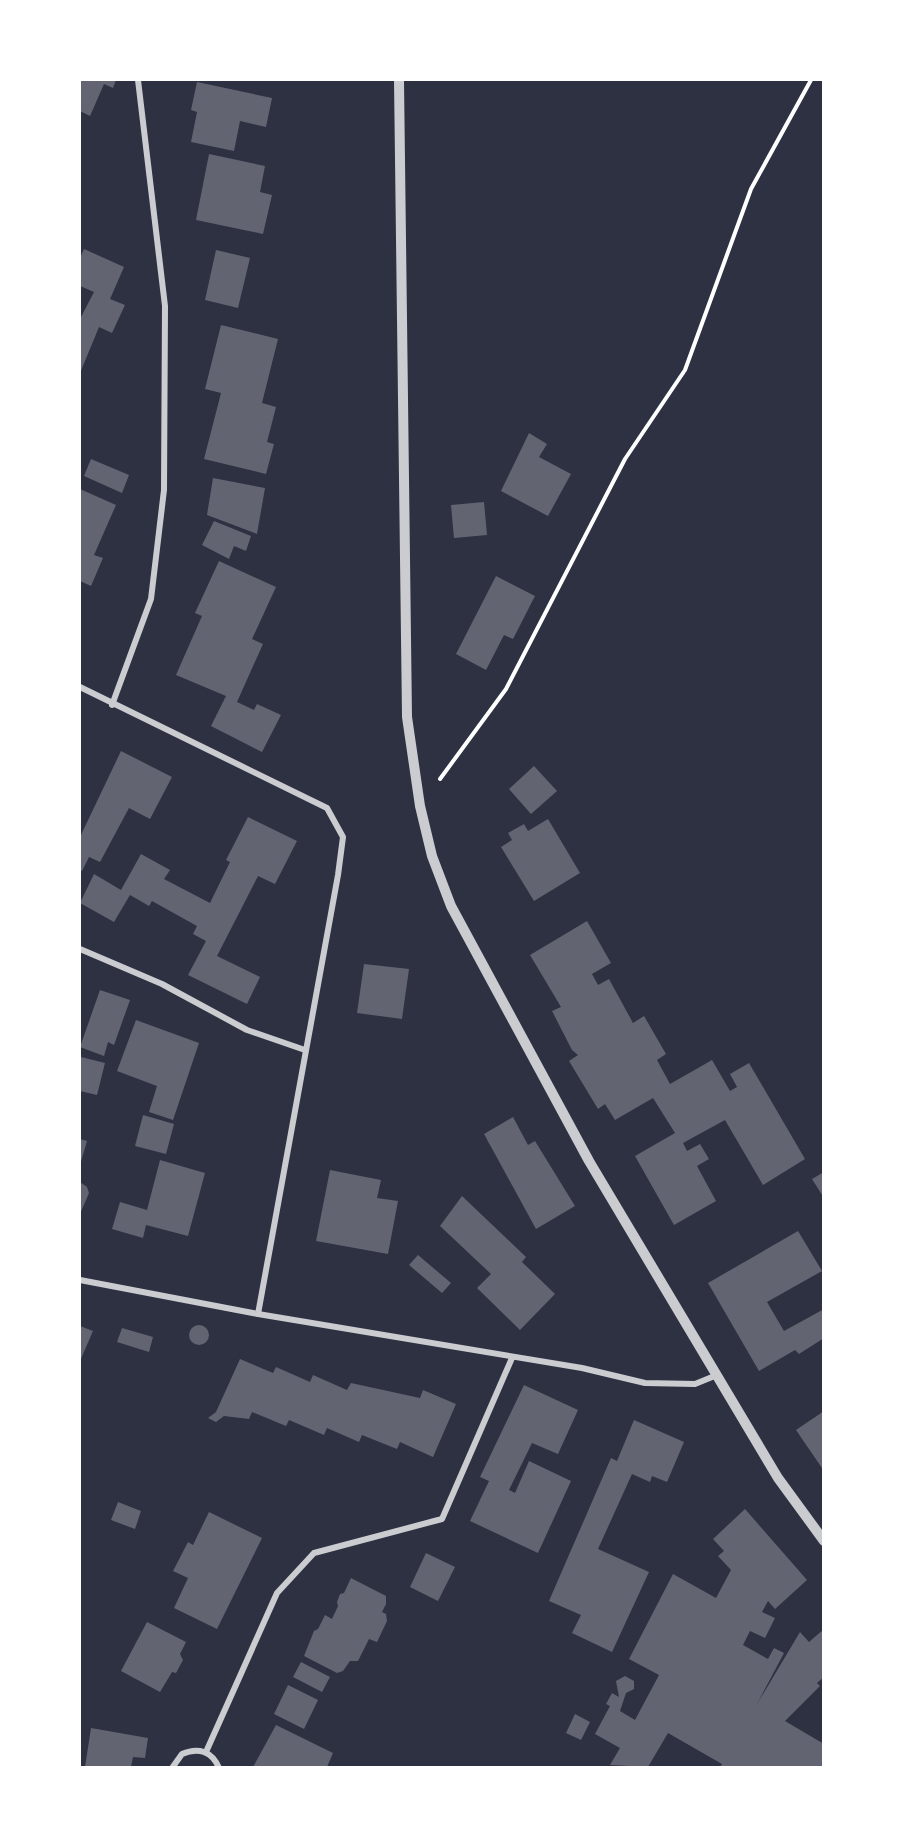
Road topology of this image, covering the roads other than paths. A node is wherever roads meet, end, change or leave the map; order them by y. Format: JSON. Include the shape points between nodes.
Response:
{"nodes":[{"id":1,"x":138,"y":80,"type":"edge"},
{"id":2,"x":399,"y":80,"type":"edge"},
{"id":3,"x":80,"y":687,"type":"edge"},
{"id":4,"x":112,"y":705,"type":"junction"},
{"id":5,"x":80,"y":949,"type":"edge"},
{"id":6,"x":304,"y":1050,"type":"junction"},
{"id":7,"x":80,"y":1280,"type":"edge"},
{"id":8,"x":258,"y":1314,"type":"junction"},
{"id":9,"x":512,"y":1358,"type":"junction"},
{"id":10,"x":718,"y":1375,"type":"junction"},
{"id":11,"x":824,"y":1541,"type":"edge"},
{"id":12,"x":206,"y":1752,"type":"junction"},
{"id":13,"x":172,"y":1767,"type":"edge"},
{"id":14,"x":219,"y":1767,"type":"edge"}],
"edges":[{"from":1,"to":4,"type":"street","via":[[165,306],[164,490],[151,600]]},
{"from":2,"to":10,"type":"street","via":[[407,717],[432,856],[451,906],[589,1161]]},
{"from":3,"to":4,"type":"street"},
{"from":4,"to":6,"type":"street","via":[[327,808],[343,837],[330,933]]},
{"from":5,"to":6,"type":"street","via":[[162,984],[247,1030]]},
{"from":6,"to":8,"type":"street"},
{"from":7,"to":8,"type":"street"},
{"from":8,"to":9,"type":"street"},
{"from":9,"to":10,"type":"street","via":[[582,1368],[645,1383],[695,1384]]},
{"from":9,"to":12,"type":"street","via":[[442,1519],[314,1553],[277,1593]]},
{"from":10,"to":11,"type":"street","via":[[778,1478]]},
{"from":12,"to":13,"type":"street","via":[[182,1754]]},
{"from":12,"to":14,"type":"street"}]}
